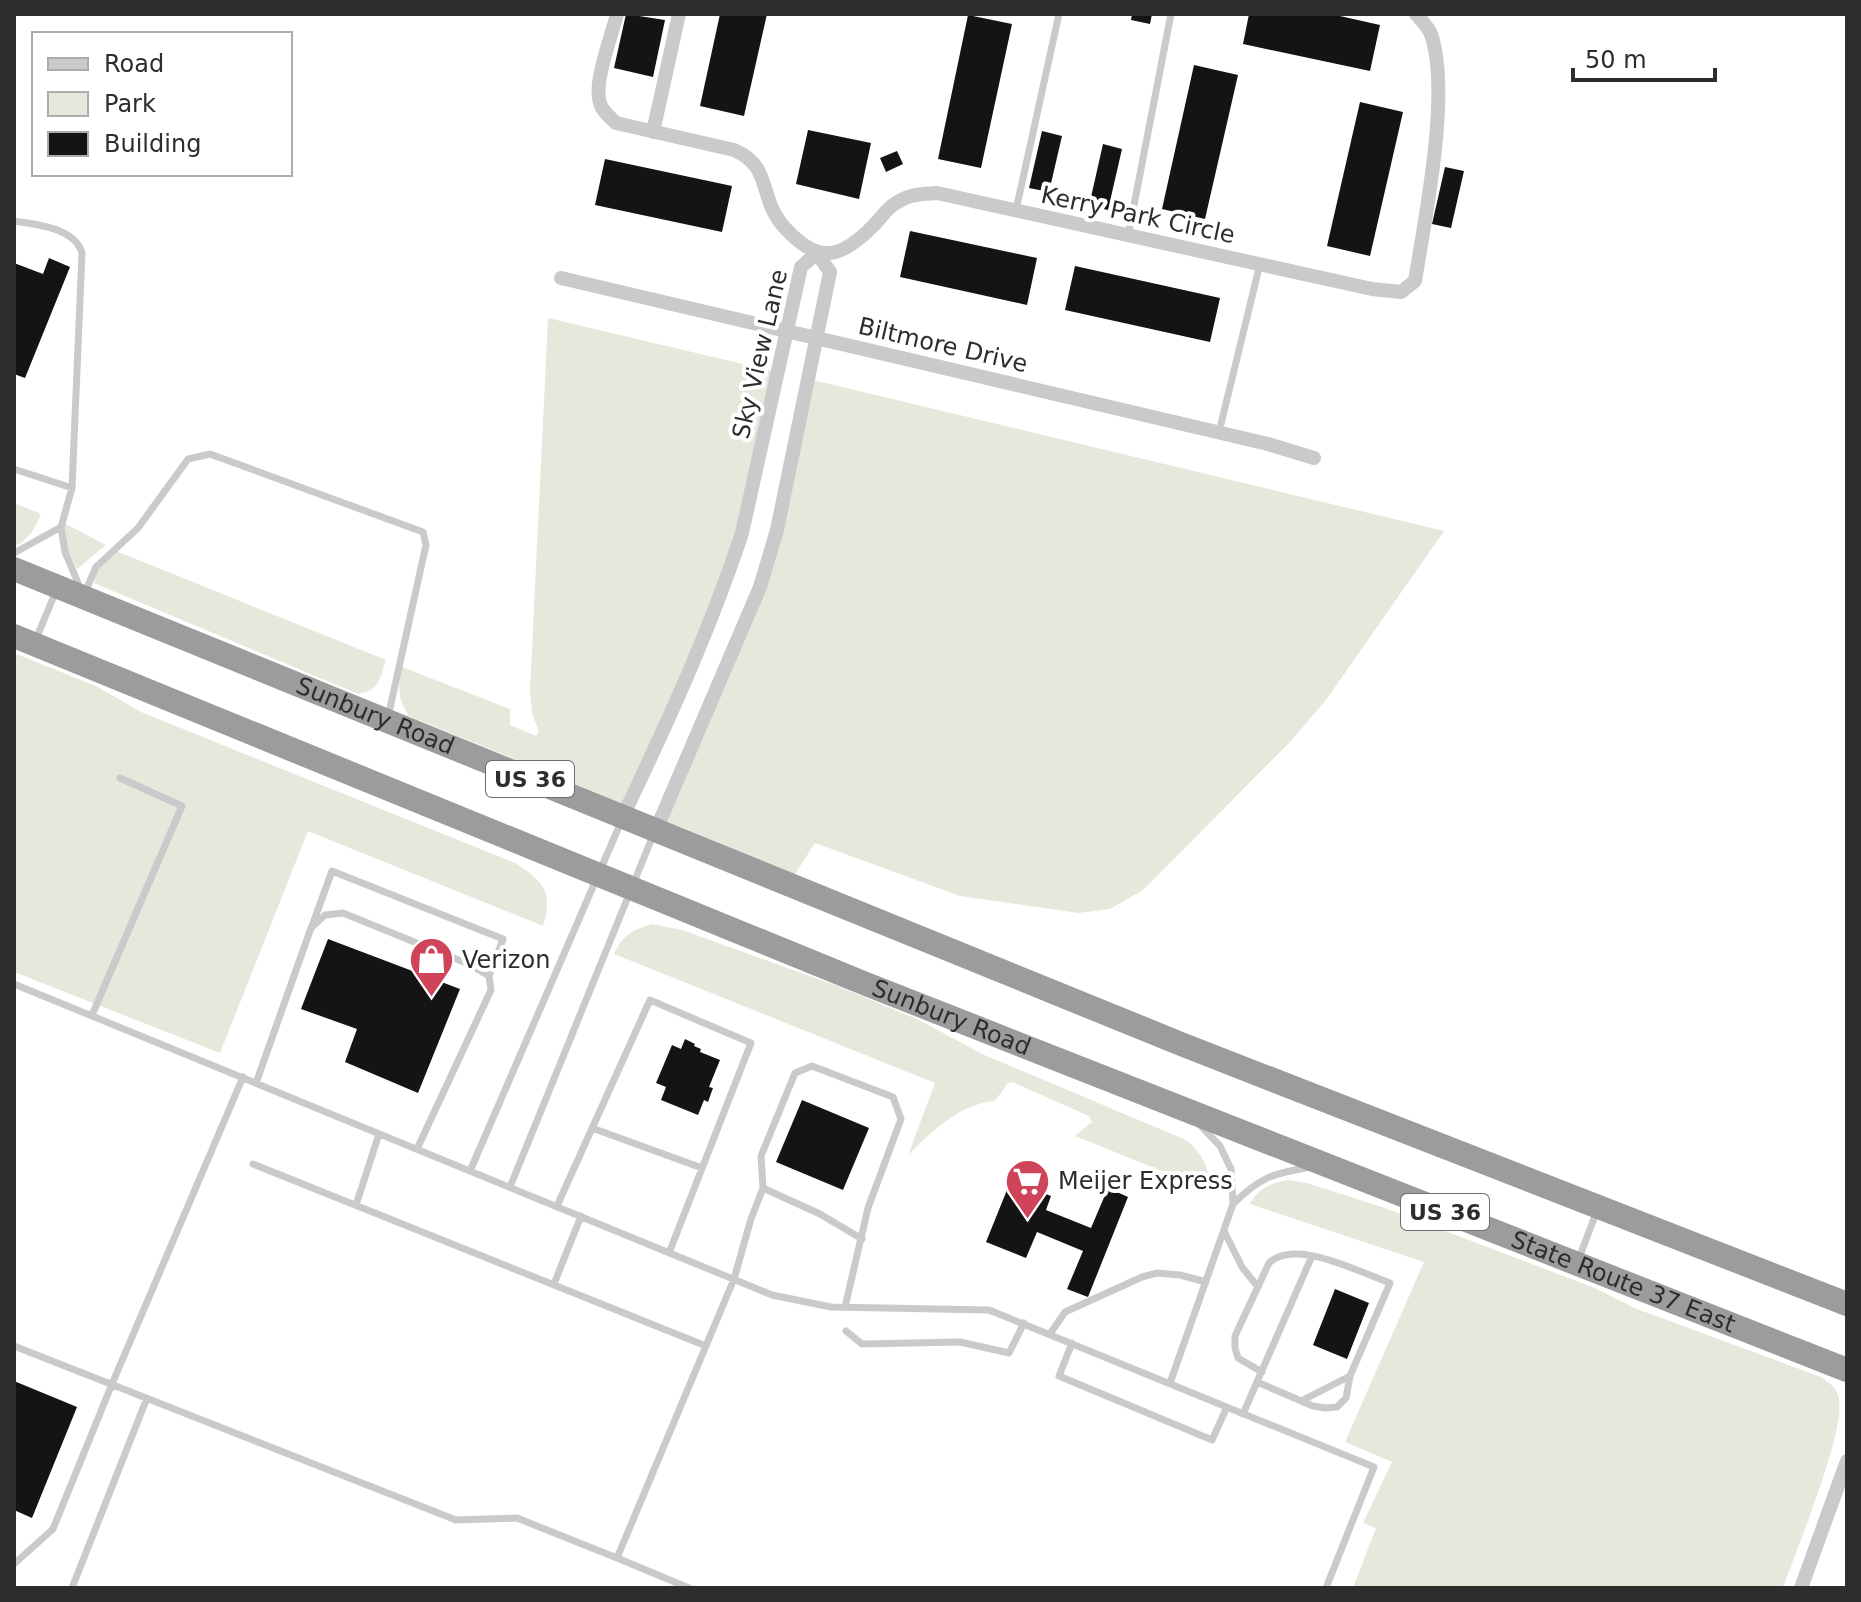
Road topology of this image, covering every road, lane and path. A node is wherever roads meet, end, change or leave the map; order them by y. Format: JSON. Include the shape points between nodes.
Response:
{"nodes":[{"id":1,"x":617,"y":14,"type":"edge"},
{"id":2,"x":679,"y":14,"type":"edge"},
{"id":3,"x":1059,"y":14,"type":"edge"},
{"id":4,"x":1171,"y":14,"type":"edge"},
{"id":5,"x":1416,"y":14,"type":"edge"},
{"id":6,"x":653,"y":132,"type":"junction"},
{"id":7,"x":1016,"y":210,"type":"junction"},
{"id":8,"x":14,"y":221,"type":"edge"},
{"id":9,"x":1128,"y":236,"type":"junction"},
{"id":10,"x":817,"y":253,"type":"junction"},
{"id":11,"x":1260,"y":264,"type":"junction"},
{"id":12,"x":561,"y":278,"type":"dead end"},
{"id":13,"x":787,"y":331,"type":"junction"},
{"id":14,"x":816,"y":337,"type":"junction"},
{"id":15,"x":1219,"y":432,"type":"junction"},
{"id":16,"x":1314,"y":458,"type":"dead end"},
{"id":17,"x":14,"y":469,"type":"edge"},
{"id":18,"x":72,"y":488,"type":"junction"},
{"id":19,"x":61,"y":527,"type":"junction"},
{"id":20,"x":14,"y":553,"type":"edge"},
{"id":21,"x":14,"y":569,"type":"edge"},
{"id":22,"x":58,"y":587,"type":"junction"},
{"id":23,"x":83,"y":597,"type":"junction"},
{"id":24,"x":24,"y":640,"type":"edge"},
{"id":25,"x":387,"y":720,"type":"junction"},
{"id":26,"x":120,"y":778,"type":"dead end"},
{"id":27,"x":623,"y":816,"type":"junction"},
{"id":28,"x":656,"y":830,"type":"junction"},
{"id":29,"x":599,"y":877,"type":"junction"},
{"id":30,"x":631,"y":889,"type":"junction"},
{"id":31,"x":311,"y":928,"type":"junction"},
{"id":32,"x":489,"y":976,"type":"junction"},
{"id":33,"x":14,"y":984,"type":"edge"},
{"id":34,"x":92,"y":1015,"type":"junction"},
{"id":35,"x":1043,"y":1054,"type":"joint"},
{"id":36,"x":243,"y":1077,"type":"junction"},
{"id":37,"x":256,"y":1083,"type":"junction"},
{"id":38,"x":1188,"y":1111,"type":"junction"},
{"id":39,"x":592,"y":1128,"type":"junction"},
{"id":40,"x":379,"y":1134,"type":"junction"},
{"id":41,"x":417,"y":1149,"type":"junction"},
{"id":42,"x":253,"y":1164,"type":"dead end"},
{"id":43,"x":1324,"y":1165,"type":"junction"},
{"id":44,"x":702,"y":1168,"type":"junction"},
{"id":45,"x":470,"y":1171,"type":"junction"},
{"id":46,"x":510,"y":1187,"type":"junction"},
{"id":47,"x":763,"y":1188,"type":"junction"},
{"id":48,"x":1233,"y":1204,"type":"junction"},
{"id":49,"x":356,"y":1205,"type":"junction"},
{"id":50,"x":557,"y":1206,"type":"junction"},
{"id":51,"x":1598,"y":1207,"type":"junction"},
{"id":52,"x":581,"y":1216,"type":"junction"},
{"id":53,"x":1224,"y":1231,"type":"junction"},
{"id":54,"x":862,"y":1239,"type":"junction"},
{"id":55,"x":669,"y":1253,"type":"junction"},
{"id":56,"x":1312,"y":1256,"type":"junction"},
{"id":57,"x":1577,"y":1263,"type":"junction"},
{"id":58,"x":734,"y":1279,"type":"junction"},
{"id":59,"x":1206,"y":1282,"type":"junction"},
{"id":60,"x":554,"y":1284,"type":"junction"},
{"id":61,"x":1258,"y":1287,"type":"junction"},
{"id":62,"x":1847,"y":1304,"type":"edge"},
{"id":63,"x":845,"y":1307,"type":"junction"},
{"id":64,"x":1024,"y":1323,"type":"junction"},
{"id":65,"x":846,"y":1331,"type":"dead end"},
{"id":66,"x":1050,"y":1334,"type":"junction"},
{"id":67,"x":1072,"y":1343,"type":"junction"},
{"id":68,"x":14,"y":1346,"type":"edge"},
{"id":69,"x":706,"y":1346,"type":"junction"},
{"id":70,"x":1847,"y":1370,"type":"edge"},
{"id":71,"x":1262,"y":1372,"type":"junction"},
{"id":72,"x":1350,"y":1376,"type":"junction"},
{"id":73,"x":1257,"y":1382,"type":"junction"},
{"id":74,"x":1170,"y":1383,"type":"junction"},
{"id":75,"x":112,"y":1384,"type":"junction"},
{"id":76,"x":147,"y":1398,"type":"junction"},
{"id":77,"x":1301,"y":1401,"type":"junction"},
{"id":78,"x":1227,"y":1407,"type":"junction"},
{"id":79,"x":1243,"y":1414,"type":"junction"},
{"id":80,"x":1847,"y":1461,"type":"edge"},
{"id":81,"x":617,"y":1558,"type":"junction"},
{"id":82,"x":14,"y":1564,"type":"edge"},
{"id":83,"x":72,"y":1588,"type":"edge"},
{"id":84,"x":689,"y":1588,"type":"edge"},
{"id":85,"x":1326,"y":1588,"type":"edge"},
{"id":86,"x":1801,"y":1588,"type":"edge"}],
"edges":[{"from":1,"to":6,"type":"street","via":[[600,103],[616,123]]},
{"from":2,"to":6,"type":"street"},
{"from":3,"to":7,"type":"lane"},
{"from":4,"to":9,"type":"lane"},
{"from":5,"to":11,"type":"street","name":"Kerry Park Circle","via":[[1430,32],[1438,74],[1434,151],[1415,281],[1401,292],[1372,289]]},
{"from":6,"to":10,"type":"street","via":[[749,156],[758,166],[771,211],[799,243]]},
{"from":7,"to":9,"type":"street","name":"Kerry Park Circle"},
{"from":7,"to":10,"type":"street","name":"Kerry Park Circle","via":[[937,193],[913,194],[894,204],[853,244],[830,255]]},
{"from":8,"to":18,"type":"lane","via":[[60,231],[80,245],[82,253]]},
{"from":9,"to":11,"type":"street","name":"Kerry Park Circle"},
{"from":10,"to":13,"type":"street","name":"Sky View Lane","via":[[801,267]]},
{"from":10,"to":14,"type":"street","name":"Sky View Lane","via":[[830,272]]},
{"from":11,"to":15,"type":"lane"},
{"from":12,"to":13,"type":"street","name":"Biltmore Drive"},
{"from":13,"to":14,"type":"street","name":"Biltmore Drive"},
{"from":13,"to":27,"type":"street","name":"Sky View Lane","via":[[729,574]]},
{"from":14,"to":15,"type":"street","name":"Biltmore Drive"},
{"from":14,"to":28,"type":"street","name":"Sky View Lane","via":[[777,530],[760,587]]},
{"from":15,"to":16,"type":"street","name":"Biltmore Drive"},
{"from":17,"to":18,"type":"lane"},
{"from":18,"to":19,"type":"lane"},
{"from":19,"to":20,"type":"lane"},
{"from":19,"to":23,"type":"lane"},
{"from":21,"to":22,"type":"highway","name":"Sunbury Road","number":"US 36"},
{"from":22,"to":23,"type":"highway","name":"Sunbury Road","number":"US 36"},
{"from":22,"to":24,"type":"lane"},
{"from":23,"to":25,"type":"highway","name":"Sunbury Road","number":"US 36"},
{"from":23,"to":25,"type":"lane","via":[[96,567],[138,528],[188,459],[210,454],[423,532],[426,545]]},
{"from":24,"to":29,"type":"highway","name":"Sunbury Road","number":"US 36"},
{"from":25,"to":27,"type":"highway","name":"Sunbury Road","number":"US 36"},
{"from":26,"to":34,"type":"lane","via":[[182,806]]},
{"from":27,"to":28,"type":"highway","name":"Sunbury Road","number":"US 36"},
{"from":27,"to":29,"type":"lane"},
{"from":28,"to":30,"type":"lane"},
{"from":28,"to":51,"type":"highway","name":"Sunbury Road","number":"US 36"},
{"from":29,"to":30,"type":"highway","name":"Sunbury Road","number":"US 36"},
{"from":29,"to":45,"type":"lane"},
{"from":30,"to":35,"type":"highway","name":"Sunbury Road","number":"US 36"},
{"from":30,"to":46,"type":"lane"},
{"from":31,"to":32,"type":"lane","via":[[325,915],[343,913]]},
{"from":31,"to":32,"type":"lane","via":[[332,871],[503,939]]},
{"from":31,"to":37,"type":"lane"},
{"from":32,"to":41,"type":"lane","via":[[491,990]]},
{"from":33,"to":34,"type":"lane"},
{"from":34,"to":36,"type":"lane"},
{"from":35,"to":38,"type":"highway","name":"State Route 37 East","number":"US 36"},
{"from":36,"to":37,"type":"lane"},
{"from":36,"to":75,"type":"lane"},
{"from":37,"to":40,"type":"lane"},
{"from":38,"to":43,"type":"highway","name":"State Route 37 East","number":"US 36"},
{"from":38,"to":48,"type":"lane","via":[[1220,1146],[1231,1169]]},
{"from":39,"to":44,"type":"lane"},
{"from":39,"to":44,"type":"lane","via":[[650,1000],[751,1043]]},
{"from":39,"to":50,"type":"lane"},
{"from":40,"to":41,"type":"lane"},
{"from":40,"to":49,"type":"lane"},
{"from":41,"to":45,"type":"lane"},
{"from":42,"to":49,"type":"lane"},
{"from":43,"to":48,"type":"lane","via":[[1254,1183]]},
{"from":43,"to":57,"type":"highway","name":"State Route 37 East","number":"US 36"},
{"from":44,"to":55,"type":"lane"},
{"from":45,"to":46,"type":"lane"},
{"from":46,"to":50,"type":"lane"},
{"from":47,"to":54,"type":"lane"},
{"from":47,"to":54,"type":"lane","via":[[761,1156],[795,1073],[812,1066],[893,1097],[901,1119]]},
{"from":47,"to":58,"type":"lane"},
{"from":48,"to":53,"type":"lane"},
{"from":49,"to":60,"type":"lane"},
{"from":50,"to":52,"type":"lane"},
{"from":51,"to":57,"type":"lane"},
{"from":51,"to":62,"type":"highway","number":"US 36"},
{"from":52,"to":55,"type":"lane"},
{"from":52,"to":60,"type":"lane"},
{"from":53,"to":59,"type":"lane"},
{"from":53,"to":61,"type":"lane"},
{"from":54,"to":63,"type":"lane"},
{"from":55,"to":58,"type":"lane"},
{"from":56,"to":61,"type":"lane","via":[[1277,1256]]},
{"from":56,"to":71,"type":"lane"},
{"from":56,"to":72,"type":"lane","via":[[1390,1283]]},
{"from":57,"to":70,"type":"highway","name":"State Route 37 East","number":"US 36"},
{"from":58,"to":63,"type":"lane","via":[[772,1295]]},
{"from":58,"to":69,"type":"lane"},
{"from":59,"to":66,"type":"lane","via":[[1157,1273],[1142,1277],[1065,1312]]},
{"from":59,"to":74,"type":"lane"},
{"from":60,"to":69,"type":"lane"},
{"from":61,"to":71,"type":"lane","via":[[1235,1336],[1235,1348],[1245,1365]]},
{"from":63,"to":64,"type":"lane","via":[[989,1310]]},
{"from":64,"to":65,"type":"lane","via":[[1009,1353],[960,1342],[862,1344]]},
{"from":64,"to":66,"type":"lane"},
{"from":66,"to":67,"type":"lane"},
{"from":67,"to":74,"type":"lane"},
{"from":67,"to":78,"type":"lane","via":[[1059,1376],[1212,1440]]},
{"from":68,"to":75,"type":"lane"},
{"from":69,"to":81,"type":"lane"},
{"from":71,"to":73,"type":"lane"},
{"from":72,"to":77,"type":"lane"},
{"from":72,"to":77,"type":"lane","via":[[1346,1398],[1337,1407]]},
{"from":73,"to":77,"type":"lane"},
{"from":73,"to":79,"type":"lane"},
{"from":74,"to":78,"type":"lane"},
{"from":75,"to":76,"type":"lane"},
{"from":75,"to":82,"type":"lane","via":[[53,1529]]},
{"from":76,"to":81,"type":"lane","via":[[456,1520],[517,1518]]},
{"from":76,"to":83,"type":"lane"},
{"from":78,"to":79,"type":"lane"},
{"from":79,"to":85,"type":"lane","via":[[1374,1467]]},
{"from":80,"to":86,"type":"street"},
{"from":81,"to":84,"type":"lane"}]}
